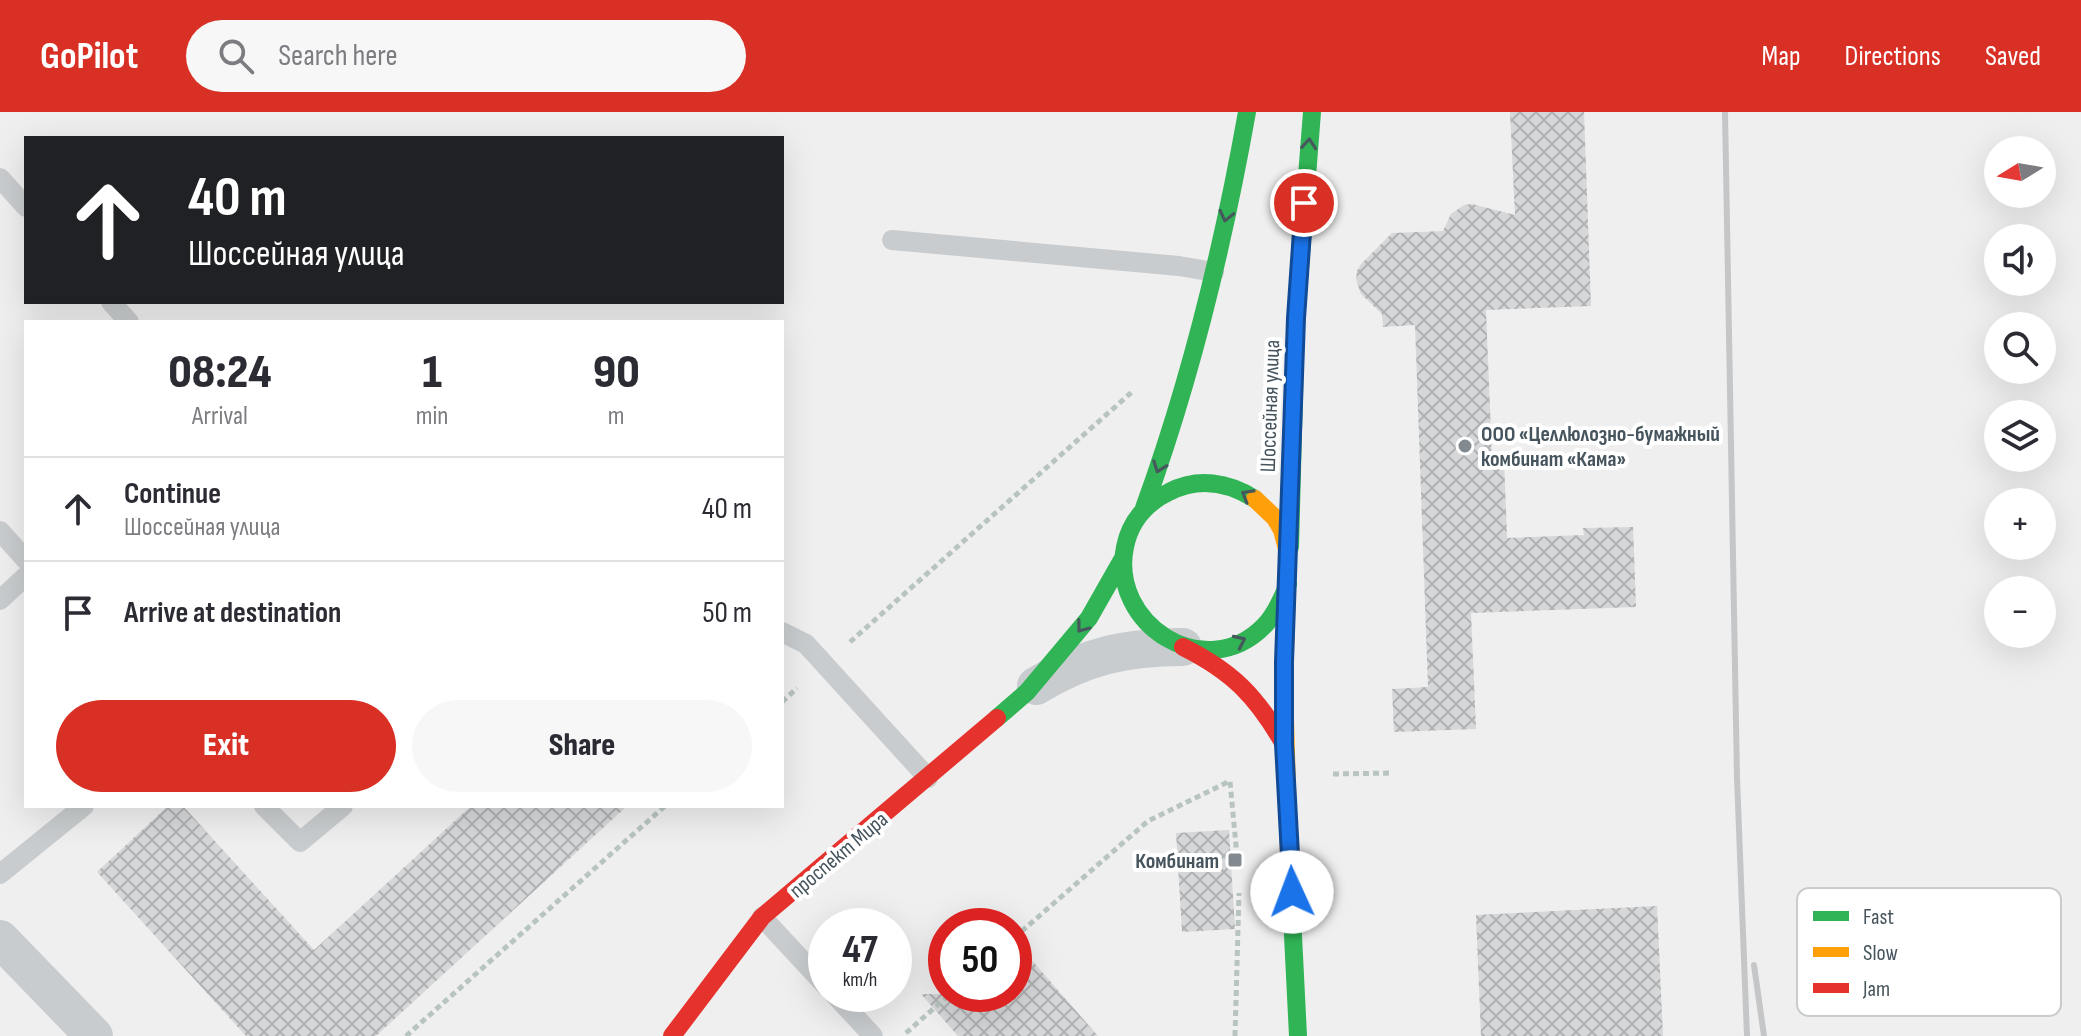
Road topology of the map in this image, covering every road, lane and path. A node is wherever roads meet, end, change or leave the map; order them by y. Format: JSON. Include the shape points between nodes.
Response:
{"nodes":[{"id":1,"x":1247,"y":112,"type":"edge"},
{"id":2,"x":1312,"y":112,"type":"edge"},
{"id":3,"x":0,"y":178,"type":"edge"},
{"id":4,"x":24,"y":205,"type":"edge"},
{"id":5,"x":892,"y":240,"type":"dead end"},
{"id":6,"x":1214,"y":272,"type":"junction"},
{"id":7,"x":113,"y":304,"type":"edge"},
{"id":8,"x":127,"y":320,"type":"edge"},
{"id":9,"x":1141,"y":383,"type":"dead end"},
{"id":10,"x":1144,"y":508,"type":"junction"},
{"id":11,"x":0,"y":531,"type":"edge"},
{"id":12,"x":1289,"y":557,"type":"junction"},
{"id":13,"x":24,"y":558,"type":"edge"},
{"id":14,"x":1122,"y":560,"type":"junction"},
{"id":15,"x":24,"y":578,"type":"edge"},
{"id":16,"x":1288,"y":584,"type":"junction"},
{"id":17,"x":0,"y":600,"type":"edge"},
{"id":18,"x":784,"y":633,"type":"edge"},
{"id":19,"x":1183,"y":647,"type":"junction"},
{"id":20,"x":825,"y":664,"type":"junction"},
{"id":21,"x":1027,"y":692,"type":"junction"},
{"id":22,"x":784,"y":700,"type":"edge"},
{"id":23,"x":1284,"y":744,"type":"junction"},
{"id":24,"x":1392,"y":773,"type":"dead end"},
{"id":25,"x":1324,"y":775,"type":"dead end"},
{"id":26,"x":928,"y":778,"type":"junction"},
{"id":27,"x":82,"y":808,"type":"edge"},
{"id":28,"x":266,"y":808,"type":"edge"},
{"id":29,"x":341,"y":808,"type":"edge"},
{"id":30,"x":663,"y":808,"type":"edge"},
{"id":31,"x":1238,"y":870,"type":"dead end"},
{"id":32,"x":0,"y":874,"type":"edge"},
{"id":33,"x":1240,"y":885,"type":"dead end"},
{"id":34,"x":762,"y":917,"type":"junction"},
{"id":35,"x":1032,"y":922,"type":"edge"},
{"id":36,"x":0,"y":939,"type":"edge"},
{"id":37,"x":808,"y":967,"type":"edge"},
{"id":38,"x":851,"y":1012,"type":"edge"},
{"id":39,"x":929,"y":1012,"type":"edge"},
{"id":40,"x":94,"y":1036,"type":"edge"},
{"id":41,"x":406,"y":1036,"type":"edge"},
{"id":42,"x":672,"y":1036,"type":"edge"},
{"id":43,"x":873,"y":1036,"type":"edge"},
{"id":44,"x":902,"y":1036,"type":"edge"},
{"id":45,"x":1235,"y":1036,"type":"edge"},
{"id":46,"x":1298,"y":1036,"type":"edge"}],
"edges":[{"from":1,"to":6,"type":"main road","one_way":true},
{"from":12,"to":2,"type":"main road","name":"Шоссейная улица","one_way":true,"via":[[1296,318]]},
{"from":3,"to":4,"type":"lane"},
{"from":5,"to":6,"type":"lane"},
{"from":6,"to":10,"type":"main road","one_way":true,"via":[[1175,422]]},
{"from":7,"to":8,"type":"lane"},
{"from":9,"to":20,"type":"path"},
{"from":12,"to":10,"type":"main road","one_way":true,"via":[[1282,531],[1267,508],[1220,482],[1190,483]]},
{"from":10,"to":14,"type":"main road","via":[[1128,532]]},
{"from":11,"to":13,"type":"lane"},
{"from":12,"to":16,"type":"main road"},
{"from":14,"to":19,"type":"main road","via":[[1125,589],[1137,614],[1157,635]]},
{"from":14,"to":21,"type":"main road","name":"проспект Мира","one_way":true,"via":[[1089,618]]},
{"from":15,"to":17,"type":"lane"},
{"from":19,"to":16,"type":"main road","one_way":true,"via":[[1210,650],[1236,644],[1260,630],[1278,610]]},
{"from":16,"to":23,"type":"main road"},
{"from":18,"to":20,"type":"lane","via":[[806,644]]},
{"from":19,"to":21,"type":"street","name":"проспект Мира","via":[[1100,655]]},
{"from":19,"to":23,"type":"main road","via":[[1237,678],[1265,710]]},
{"from":20,"to":22,"type":"path"},
{"from":20,"to":26,"type":"lane"},
{"from":21,"to":26,"type":"main road","name":"проспект Мира"},
{"from":23,"to":46,"type":"main road"},
{"from":24,"to":25,"type":"path"},
{"from":26,"to":34,"type":"main road","name":"проспект Мира"},
{"from":27,"to":32,"type":"lane"},
{"from":28,"to":29,"type":"lane","via":[[300,842]]},
{"from":30,"to":41,"type":"path"},
{"from":31,"to":35,"type":"path","via":[[1230,781],[1148,821]]},
{"from":33,"to":45,"type":"path"},
{"from":34,"to":37,"type":"lane"},
{"from":34,"to":42,"type":"main road","name":"проспект Мира"},
{"from":36,"to":40,"type":"street"},
{"from":38,"to":43,"type":"lane"},
{"from":39,"to":44,"type":"path"}]}
